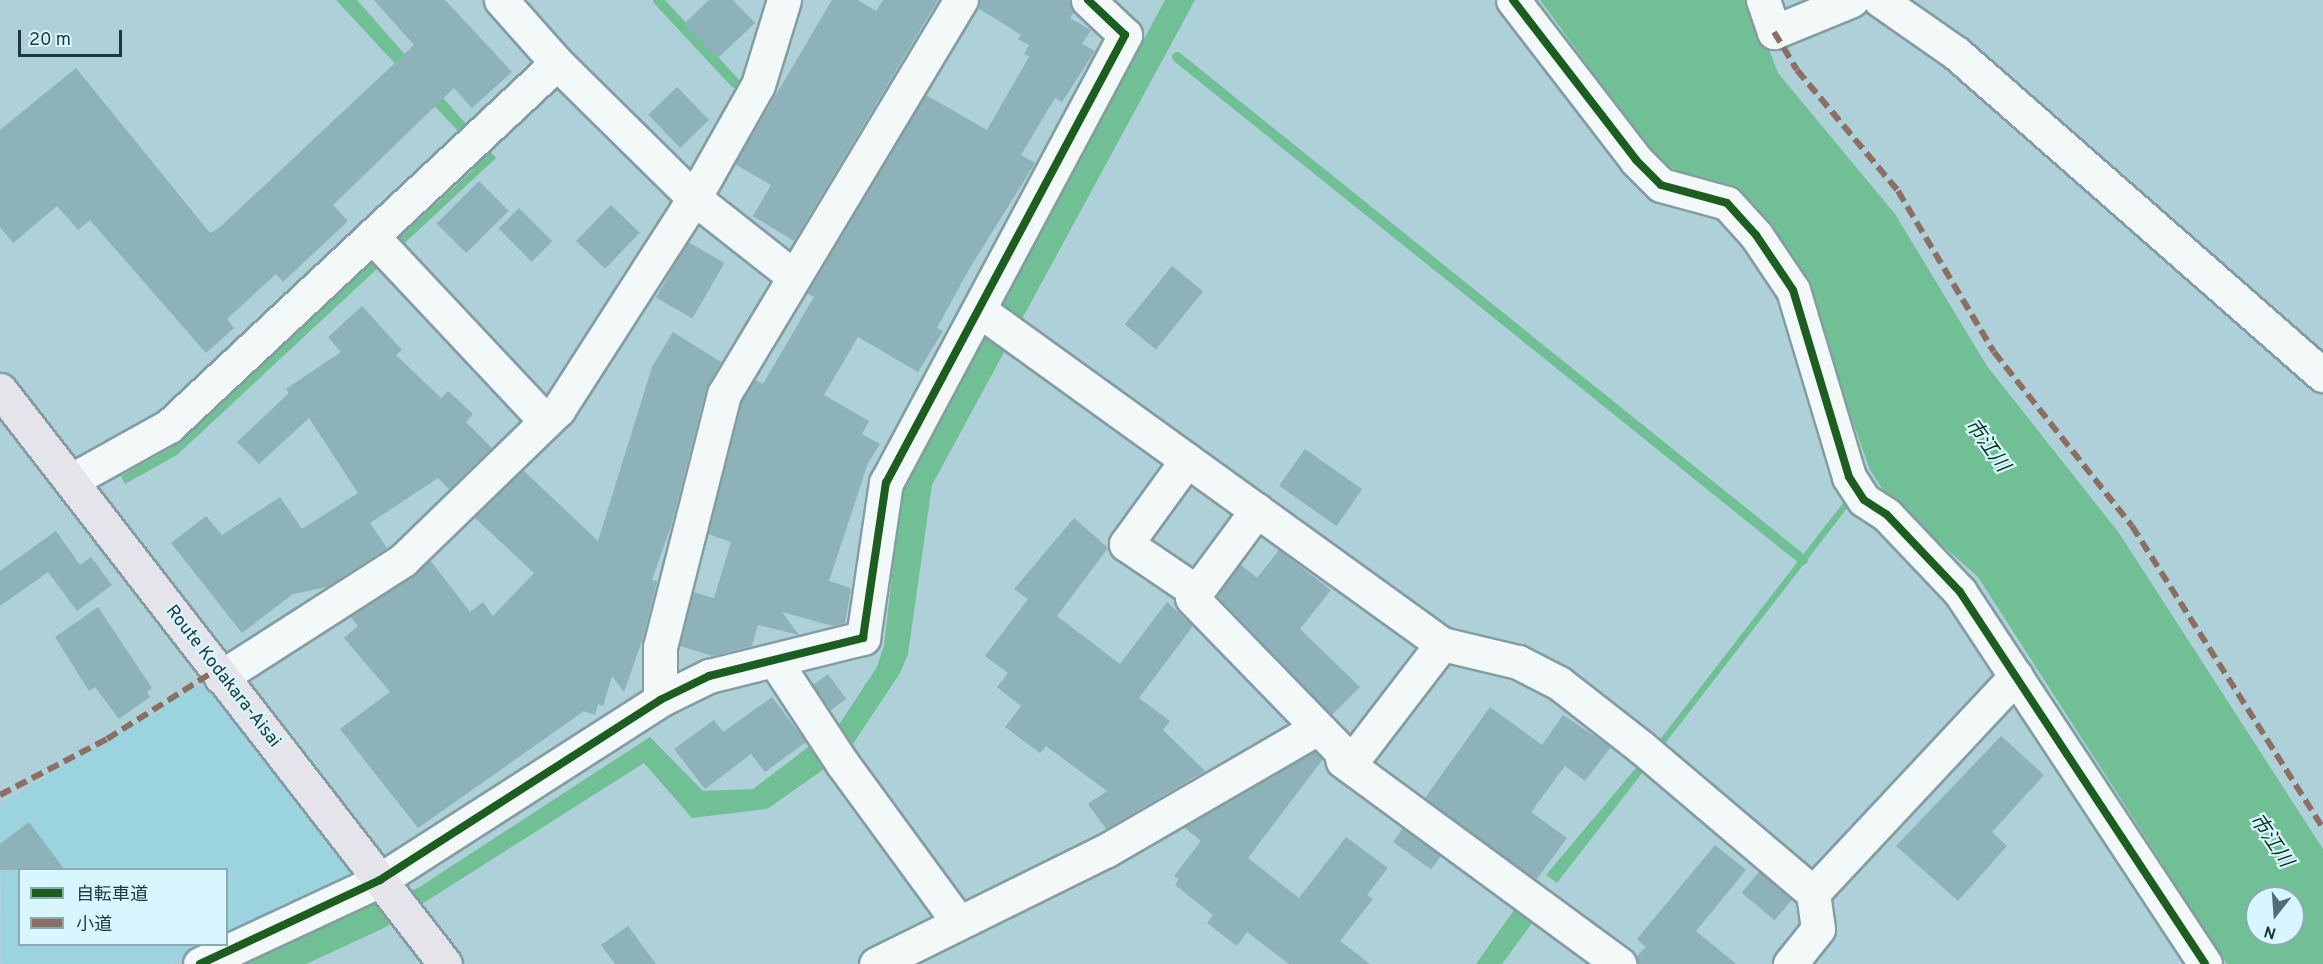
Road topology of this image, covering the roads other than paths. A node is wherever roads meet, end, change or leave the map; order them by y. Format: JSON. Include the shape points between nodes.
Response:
{"nodes":[{"id":1,"x":501,"y":0,"type":"edge"},
{"id":2,"x":783,"y":0,"type":"edge"},
{"id":3,"x":961,"y":0,"type":"edge"},
{"id":4,"x":1088,"y":0,"type":"edge"},
{"id":5,"x":1513,"y":0,"type":"edge"},
{"id":6,"x":1763,"y":0,"type":"edge"},
{"id":7,"x":1852,"y":0,"type":"edge"},
{"id":8,"x":1880,"y":0,"type":"edge"},
{"id":9,"x":557,"y":63,"type":"junction"},
{"id":10,"x":694,"y":198,"type":"junction"},
{"id":11,"x":384,"y":249,"type":"junction"},
{"id":12,"x":793,"y":276,"type":"junction"},
{"id":13,"x":984,"y":313,"type":"junction"},
{"id":14,"x":2323,"y":375,"type":"edge"},
{"id":15,"x":0,"y":390,"type":"edge"},
{"id":16,"x":546,"y":421,"type":"junction"},
{"id":17,"x":1187,"y":460,"type":"junction"},
{"id":18,"x":72,"y":480,"type":"junction"},
{"id":19,"x":1257,"y":510,"type":"junction"},
{"id":20,"x":1197,"y":592,"type":"junction"},
{"id":21,"x":1442,"y":645,"type":"junction"},
{"id":22,"x":775,"y":661,"type":"junction"},
{"id":23,"x":2016,"y":676,"type":"junction"},
{"id":24,"x":221,"y":677,"type":"junction"},
{"id":25,"x":660,"y":700,"type":"junction"},
{"id":26,"x":1317,"y":729,"type":"junction"},
{"id":27,"x":1349,"y":765,"type":"junction"},
{"id":28,"x":1813,"y":893,"type":"junction"},
{"id":29,"x":394,"y":898,"type":"junction"},
{"id":30,"x":959,"y":923,"type":"junction"},
{"id":31,"x":200,"y":964,"type":"edge"},
{"id":32,"x":445,"y":964,"type":"edge"},
{"id":33,"x":876,"y":964,"type":"edge"},
{"id":34,"x":1619,"y":964,"type":"edge"},
{"id":35,"x":1790,"y":964,"type":"edge"},
{"id":36,"x":2205,"y":964,"type":"edge"}],
"edges":[{"from":1,"to":9,"type":"street"},
{"from":2,"to":10,"type":"street","via":[[758,86]]},
{"from":3,"to":12,"type":"street"},
{"from":4,"to":13,"type":"street","via":[[1125,35]]},
{"from":5,"to":23,"type":"street","via":[[1636,160],[1661,185],[1727,203],[1756,235],[1792,290],[1849,477],[1864,500],[1887,516],[1960,592]]},
{"from":6,"to":7,"type":"street","via":[[1774,32]]},
{"from":8,"to":14,"type":"street","via":[[1956,53]]},
{"from":9,"to":10,"type":"street"},
{"from":9,"to":11,"type":"street","via":[[474,141]]},
{"from":10,"to":12,"type":"street"},
{"from":10,"to":16,"type":"street"},
{"from":11,"to":16,"type":"street"},
{"from":11,"to":18,"type":"street","via":[[169,426]]},
{"from":12,"to":25,"type":"street","via":[[724,394],[660,647]]},
{"from":13,"to":17,"type":"street"},
{"from":13,"to":22,"type":"street","via":[[886,483],[863,638]]},
{"from":15,"to":18,"type":"main road","name":"Route Kodakara-Aisai"},
{"from":16,"to":24,"type":"street","via":[[403,560]]},
{"from":17,"to":19,"type":"street"},
{"from":17,"to":20,"type":"street","via":[[1126,544]]},
{"from":18,"to":24,"type":"main road","name":"Route Kodakara-Aisai"},
{"from":19,"to":20,"type":"street"},
{"from":19,"to":21,"type":"street"},
{"from":20,"to":26,"type":"street","via":[[1192,598]]},
{"from":21,"to":27,"type":"street"},
{"from":21,"to":28,"type":"street","via":[[1518,662],[1549,678],[1648,754]]},
{"from":22,"to":25,"type":"street","via":[[709,676]]},
{"from":22,"to":30,"type":"street","via":[[842,763]]},
{"from":23,"to":28,"type":"street"},
{"from":23,"to":36,"type":"street"},
{"from":24,"to":29,"type":"main road","name":"Route Kodakara-Aisai"},
{"from":25,"to":29,"type":"street"},
{"from":26,"to":27,"type":"street"},
{"from":26,"to":30,"type":"street","via":[[1107,850]]},
{"from":27,"to":34,"type":"street"},
{"from":28,"to":35,"type":"street","via":[[1818,928]]},
{"from":29,"to":31,"type":"street"},
{"from":29,"to":32,"type":"main road","name":"Route Kodakara-Aisai"},
{"from":30,"to":33,"type":"street"}]}
